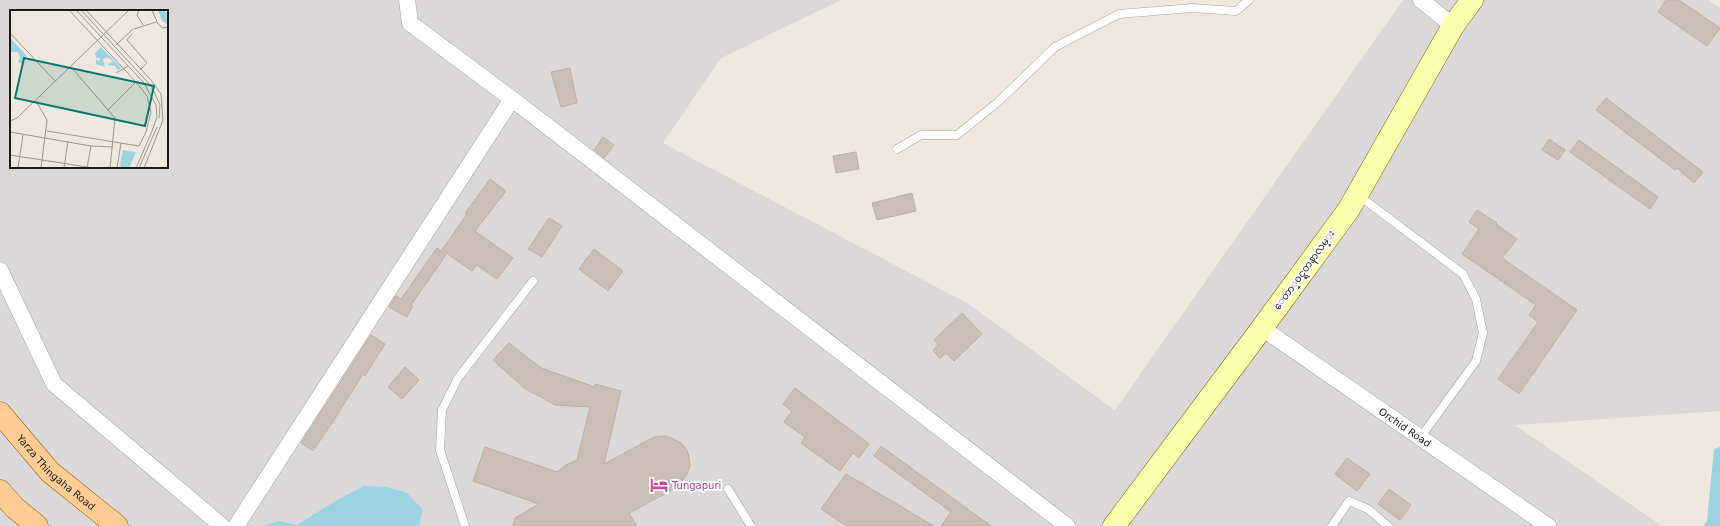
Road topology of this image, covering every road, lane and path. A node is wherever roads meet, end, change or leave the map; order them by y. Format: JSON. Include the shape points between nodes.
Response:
{"nodes":[{"id":1,"x":407,"y":0,"type":"edge"},
{"id":2,"x":1249,"y":0,"type":"edge"},
{"id":3,"x":1421,"y":0,"type":"edge"},
{"id":4,"x":1472,"y":0,"type":"edge"},
{"id":5,"x":1453,"y":26,"type":"junction"},
{"id":6,"x":512,"y":99,"type":"junction"},
{"id":7,"x":897,"y":149,"type":"dead end"},
{"id":8,"x":1357,"y":194,"type":"junction"},
{"id":9,"x":0,"y":270,"type":"edge"},
{"id":10,"x":533,"y":281,"type":"dead end"},
{"id":11,"x":1262,"y":328,"type":"junction"},
{"id":12,"x":0,"y":413,"type":"edge"},
{"id":13,"x":1420,"y":438,"type":"junction"},
{"id":14,"x":728,"y":489,"type":"dead end"},
{"id":15,"x":0,"y":491,"type":"edge"},
{"id":16,"x":37,"y":526,"type":"edge"},
{"id":17,"x":117,"y":526,"type":"edge"},
{"id":18,"x":222,"y":526,"type":"edge"},
{"id":19,"x":236,"y":526,"type":"edge"},
{"id":20,"x":465,"y":526,"type":"edge"},
{"id":21,"x":751,"y":526,"type":"edge"},
{"id":22,"x":1067,"y":526,"type":"edge"},
{"id":23,"x":1114,"y":526,"type":"edge"},
{"id":24,"x":1332,"y":526,"type":"edge"},
{"id":25,"x":1388,"y":526,"type":"edge"},
{"id":26,"x":1548,"y":526,"type":"edge"}],
"edges":[{"from":1,"to":6,"type":"street","via":[[410,23]]},
{"from":2,"to":7,"type":"lane","via":[[1236,11],[1192,8],[1119,14],[1055,47],[998,102],[957,135],[921,135]]},
{"from":3,"to":5,"type":"street"},
{"from":4,"to":5,"type":"main road","name":"ေတာ္၀င္ရတနာလမ္း"},
{"from":5,"to":8,"type":"main road","name":"ေတာ္၀င္ရတနာလမ္း"},
{"from":6,"to":19,"type":"street"},
{"from":6,"to":22,"type":"street"},
{"from":8,"to":11,"type":"main road","name":"ေတာ္၀င္ရတနာလမ္း","via":[[1349,209]]},
{"from":8,"to":13,"type":"lane","via":[[1463,274],[1476,299],[1483,333],[1476,361]]},
{"from":9,"to":18,"type":"street","via":[[54,384]]},
{"from":10,"to":20,"type":"lane","via":[[458,378],[442,410],[440,450]]},
{"from":11,"to":13,"type":"street","name":"Orchid Road"},
{"from":11,"to":23,"type":"main road","name":"ေတာ္၀င္ရတနာလမ္း"},
{"from":12,"to":17,"type":"main road","name":"Yarza Thingaha Road","via":[[50,472]]},
{"from":13,"to":26,"type":"street","name":"Orchid Road"},
{"from":14,"to":21,"type":"lane"},
{"from":15,"to":16,"type":"main road","via":[[15,508]]},
{"from":24,"to":25,"type":"lane","via":[[1349,501],[1368,509]]}]}
